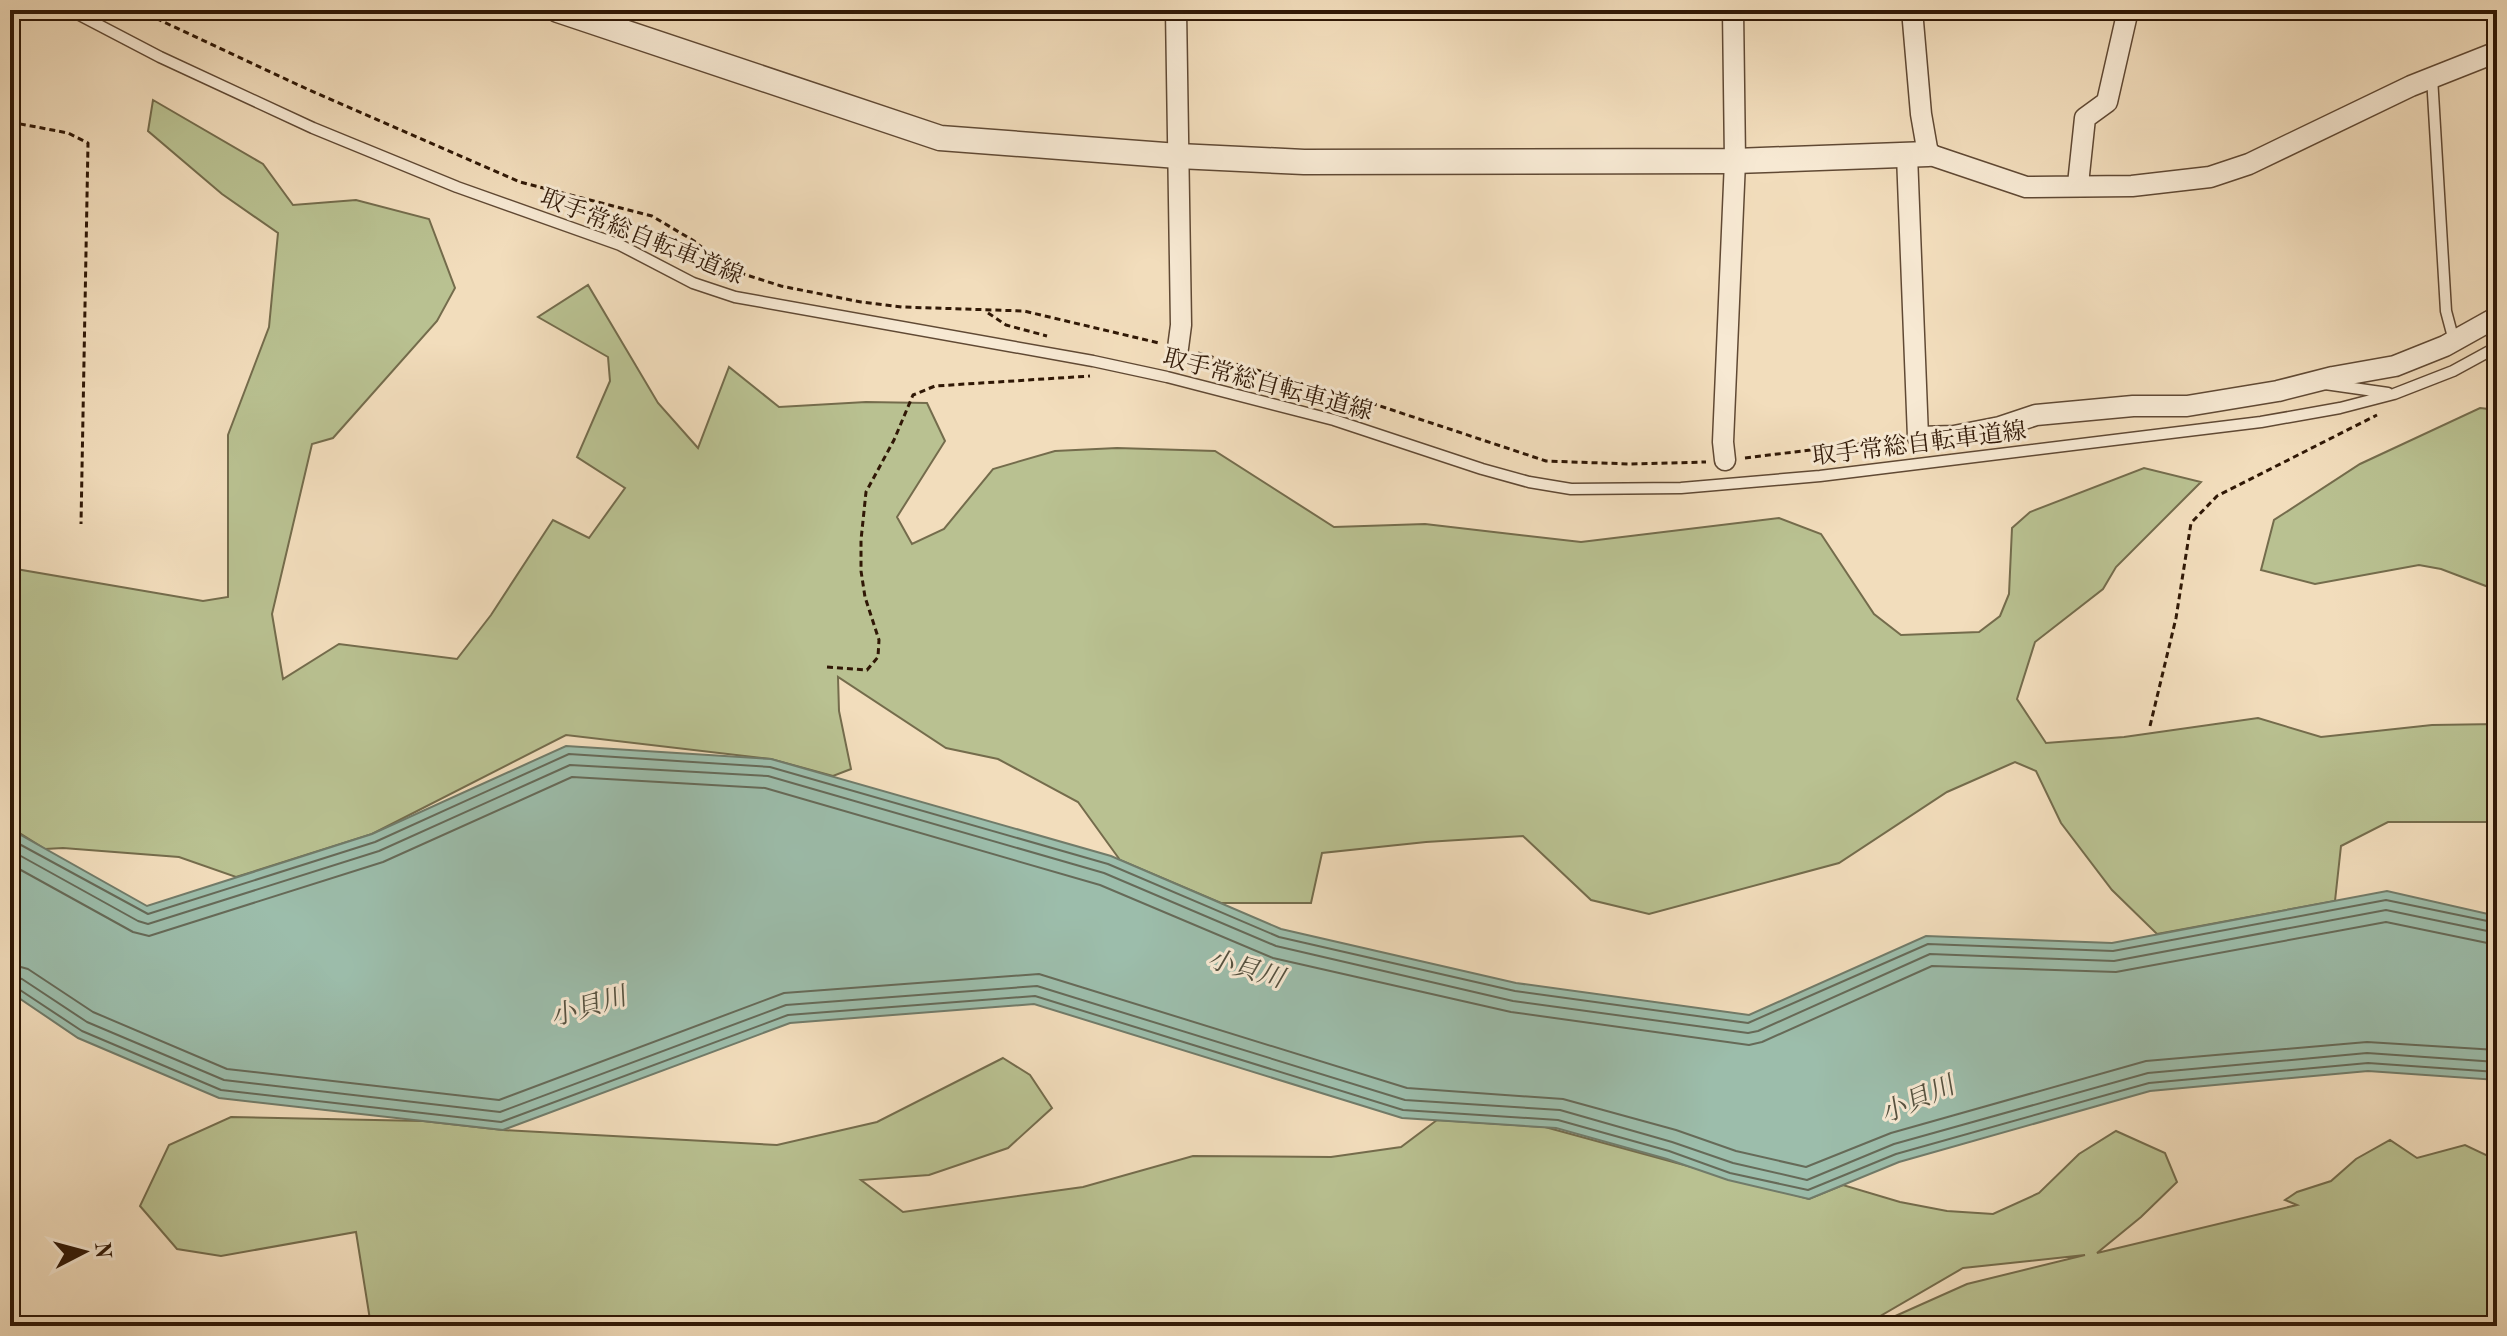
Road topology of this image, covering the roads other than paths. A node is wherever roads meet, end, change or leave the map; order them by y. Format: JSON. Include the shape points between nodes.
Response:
{"nodes":[{"id":1,"x":70,"y":10,"type":"edge"},
{"id":2,"x":558,"y":10,"type":"edge"},
{"id":3,"x":1176,"y":10,"type":"edge"},
{"id":4,"x":1733,"y":10,"type":"edge"},
{"id":5,"x":1912,"y":10,"type":"edge"},
{"id":6,"x":2128,"y":10,"type":"edge"},
{"id":7,"x":2497,"y":52,"type":"edge"},
{"id":8,"x":2432,"y":77,"type":"junction"},
{"id":9,"x":1917,"y":155,"type":"junction"},
{"id":10,"x":1178,"y":156,"type":"junction"},
{"id":11,"x":1735,"y":161,"type":"junction"},
{"id":12,"x":2078,"y":184,"type":"junction"},
{"id":13,"x":2497,"y":317,"type":"edge"},
{"id":14,"x":2454,"y":341,"type":"junction"},
{"id":15,"x":2497,"y":347,"type":"edge"},
{"id":16,"x":1178,"y":348,"type":"road end"},
{"id":17,"x":2311,"y":382,"type":"junction"},
{"id":18,"x":2394,"y":394,"type":"junction"},
{"id":19,"x":1725,"y":460,"type":"road end"}],
"edges":[{"from":1,"to":18,"type":"lane","name":"取手常総自転車道線","via":[[313,128],[620,245],[693,283],[735,297],[1101,363],[1234,393],[1482,469],[1571,489],[1681,488],[1820,476],[2261,422]]},
{"from":2,"to":10,"type":"street","via":[[940,138]]},
{"from":3,"to":10,"type":"street"},
{"from":4,"to":11,"type":"street"},
{"from":5,"to":9,"type":"street","via":[[1921,114]]},
{"from":6,"to":12,"type":"street","via":[[2107,102],[2085,118]]},
{"from":7,"to":8,"type":"street"},
{"from":8,"to":12,"type":"street","via":[[2249,164],[2210,177],[2132,186]]},
{"from":8,"to":14,"type":"lane","via":[[2446,311]]},
{"from":9,"to":11,"type":"street"},
{"from":9,"to":12,"type":"street","via":[[2026,187]]},
{"from":9,"to":17,"type":"street","via":[[1918,437],[1954,436],[2036,415],[2187,406]]},
{"from":10,"to":11,"type":"street","via":[[1304,162]]},
{"from":10,"to":16,"type":"street"},
{"from":11,"to":19,"type":"street"},
{"from":13,"to":14,"type":"street"},
{"from":14,"to":17,"type":"street","via":[[2395,366]]},
{"from":15,"to":18,"type":"lane","name":"取手常総自転車道線"},
{"from":17,"to":18,"type":"lane"}]}
